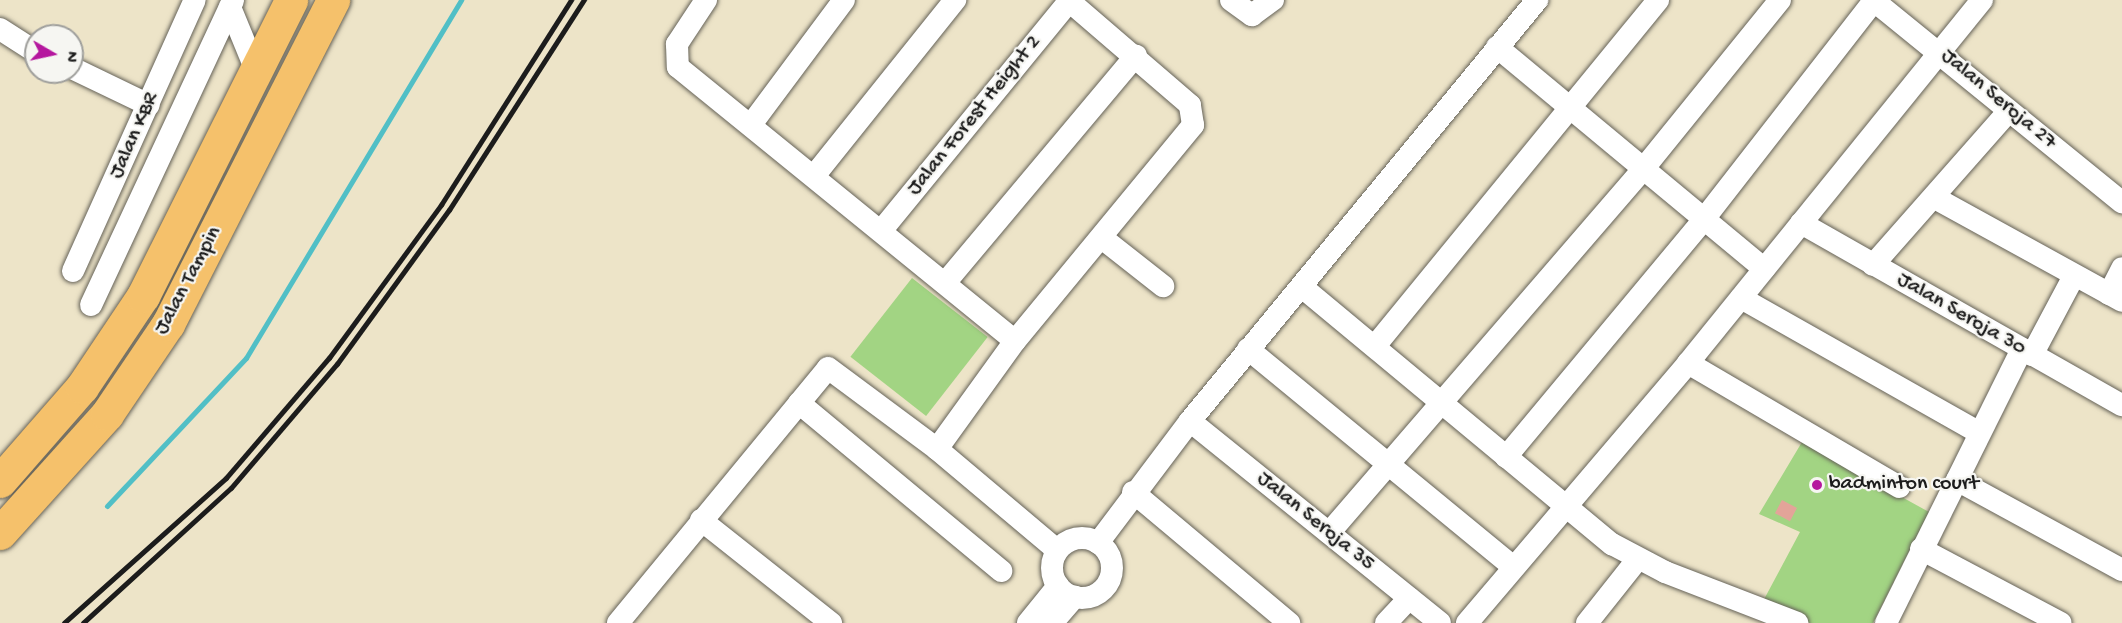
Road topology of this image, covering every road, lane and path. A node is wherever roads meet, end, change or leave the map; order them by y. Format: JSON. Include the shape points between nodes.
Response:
{"nodes":[{"id":1,"x":195,"y":0,"type":"edge"},
{"id":2,"x":291,"y":0,"type":"edge"},
{"id":3,"x":333,"y":0,"type":"edge"},
{"id":4,"x":706,"y":0,"type":"edge"},
{"id":5,"x":844,"y":0,"type":"edge"},
{"id":6,"x":955,"y":0,"type":"edge"},
{"id":7,"x":1069,"y":0,"type":"edge"},
{"id":8,"x":1231,"y":0,"type":"edge"},
{"id":9,"x":1537,"y":0,"type":"edge"},
{"id":10,"x":1659,"y":0,"type":"edge"},
{"id":11,"x":1780,"y":0,"type":"edge"},
{"id":12,"x":1873,"y":0,"type":"edge"},
{"id":13,"x":1982,"y":0,"type":"edge"},
{"id":14,"x":232,"y":3,"type":"edge"},
{"id":15,"x":1265,"y":8,"type":"edge"},
{"id":16,"x":0,"y":29,"type":"edge"},
{"id":17,"x":24,"y":44,"type":"edge"},
{"id":18,"x":1497,"y":47,"type":"junction"},
{"id":19,"x":1940,"y":51,"type":"junction"},
{"id":20,"x":1136,"y":55,"type":"junction"},
{"id":21,"x":255,"y":68,"type":"junction"},
{"id":22,"x":84,"y":75,"type":"edge"},
{"id":23,"x":149,"y":105,"type":"junction"},
{"id":24,"x":1570,"y":108,"type":"junction"},
{"id":25,"x":2009,"y":111,"type":"junction"},
{"id":26,"x":753,"y":122,"type":"junction"},
{"id":27,"x":1644,"y":168,"type":"junction"},
{"id":28,"x":814,"y":176,"type":"junction"},
{"id":29,"x":1935,"y":198,"type":"junction"},
{"id":30,"x":2122,"y":202,"type":"edge"},
{"id":31,"x":1704,"y":219,"type":"junction"},
{"id":32,"x":1801,"y":223,"type":"junction"},
{"id":33,"x":881,"y":231,"type":"junction"},
{"id":34,"x":1102,"y":238,"type":"junction"},
{"id":35,"x":1873,"y":265,"type":"junction"},
{"id":36,"x":2122,"y":268,"type":"edge"},
{"id":37,"x":1764,"y":269,"type":"junction"},
{"id":38,"x":73,"y":271,"type":"dead end"},
{"id":39,"x":2073,"y":278,"type":"junction"},
{"id":40,"x":945,"y":283,"type":"junction"},
{"id":41,"x":1163,"y":286,"type":"dead end"},
{"id":42,"x":1302,"y":287,"type":"junction"},
{"id":43,"x":1741,"y":298,"type":"junction"},
{"id":44,"x":2115,"y":298,"type":"edge"},
{"id":45,"x":91,"y":305,"type":"dead end"},
{"id":46,"x":1015,"y":340,"type":"junction"},
{"id":47,"x":1375,"y":346,"type":"junction"},
{"id":48,"x":1248,"y":349,"type":"junction"},
{"id":49,"x":2027,"y":352,"type":"junction"},
{"id":50,"x":1688,"y":363,"type":"junction"},
{"id":51,"x":1440,"y":400,"type":"junction"},
{"id":52,"x":799,"y":403,"type":"junction"},
{"id":53,"x":2122,"y":405,"type":"edge"},
{"id":54,"x":1190,"y":421,"type":"junction"},
{"id":55,"x":1980,"y":433,"type":"junction"},
{"id":56,"x":937,"y":448,"type":"junction"},
{"id":57,"x":1506,"y":457,"type":"junction"},
{"id":58,"x":1389,"y":464,"type":"junction"},
{"id":59,"x":1957,"y":480,"type":"junction"},
{"id":60,"x":0,"y":481,"type":"edge"},
{"id":61,"x":1899,"y":487,"type":"dead end"},
{"id":62,"x":1133,"y":492,"type":"junction"},
{"id":63,"x":1563,"y":507,"type":"junction"},
{"id":64,"x":701,"y":519,"type":"junction"},
{"id":65,"x":0,"y":533,"type":"edge"},
{"id":66,"x":1329,"y":533,"type":"junction"},
{"id":67,"x":1098,"y":543,"type":"junction"},
{"id":68,"x":1921,"y":549,"type":"junction"},
{"id":69,"x":1058,"y":550,"type":"junction"},
{"id":70,"x":1636,"y":560,"type":"junction"},
{"id":71,"x":1513,"y":567,"type":"junction"},
{"id":72,"x":2122,"y":570,"type":"edge"},
{"id":73,"x":1001,"y":571,"type":"dead end"},
{"id":74,"x":1066,"y":591,"type":"junction"},
{"id":75,"x":1409,"y":598,"type":"junction"},
{"id":76,"x":1590,"y":622,"type":"edge"},
{"id":77,"x":618,"y":623,"type":"edge"},
{"id":78,"x":831,"y":623,"type":"edge"},
{"id":79,"x":1028,"y":623,"type":"edge"},
{"id":80,"x":1052,"y":623,"type":"edge"},
{"id":81,"x":1289,"y":623,"type":"edge"},
{"id":82,"x":1386,"y":623,"type":"edge"},
{"id":83,"x":1440,"y":623,"type":"edge"},
{"id":84,"x":1467,"y":623,"type":"edge"},
{"id":85,"x":1797,"y":623,"type":"edge"},
{"id":86,"x":1886,"y":623,"type":"edge"},
{"id":87,"x":2061,"y":623,"type":"edge"}],
"edges":[{"from":1,"to":23,"type":"street","name":"Jalan KBR"},
{"from":2,"to":21,"type":"highway","name":"Jalan Tampin"},
{"from":3,"to":65,"type":"highway","name":"Jalan Tampin","via":[[163,333],[107,414]]},
{"from":4,"to":26,"type":"street","via":[[677,44],[678,67]]},
{"from":5,"to":26,"type":"street"},
{"from":6,"to":28,"type":"street"},
{"from":7,"to":20,"type":"street"},
{"from":7,"to":33,"type":"street","name":"Jalan Forest Height 2"},
{"from":8,"to":15,"type":"street"},
{"from":9,"to":18,"type":"street"},
{"from":10,"to":24,"type":"street"},
{"from":11,"to":27,"type":"street"},
{"from":12,"to":19,"type":"street","name":"Jalan Seroja 27"},
{"from":12,"to":31,"type":"street"},
{"from":13,"to":19,"type":"street"},
{"from":14,"to":21,"type":"street"},
{"from":14,"to":45,"type":"street"},
{"from":16,"to":17,"type":"street"},
{"from":18,"to":24,"type":"street"},
{"from":18,"to":42,"type":"street"},
{"from":19,"to":25,"type":"street","name":"Jalan Seroja 27"},
{"from":19,"to":32,"type":"street"},
{"from":20,"to":34,"type":"street","via":[[1190,105],[1194,118],[1189,132]]},
{"from":20,"to":40,"type":"street"},
{"from":21,"to":60,"type":"highway","name":"Jalan Tampin","via":[[143,296],[82,387]]},
{"from":22,"to":23,"type":"street"},
{"from":23,"to":38,"type":"street","name":"Jalan KBR"},
{"from":24,"to":27,"type":"street"},
{"from":24,"to":47,"type":"street"},
{"from":25,"to":29,"type":"street"},
{"from":25,"to":30,"type":"street","name":"Jalan Seroja 27"},
{"from":26,"to":28,"type":"street"},
{"from":27,"to":31,"type":"street"},
{"from":27,"to":51,"type":"street"},
{"from":28,"to":33,"type":"street"},
{"from":29,"to":35,"type":"street"},
{"from":29,"to":39,"type":"street"},
{"from":31,"to":37,"type":"street"},
{"from":31,"to":57,"type":"street"},
{"from":32,"to":35,"type":"street","name":"Jalan Seroja 30"},
{"from":32,"to":37,"type":"street"},
{"from":33,"to":40,"type":"street"},
{"from":34,"to":41,"type":"street"},
{"from":34,"to":46,"type":"street"},
{"from":35,"to":49,"type":"street","name":"Jalan Seroja 30"},
{"from":36,"to":44,"type":"street"},
{"from":37,"to":43,"type":"street"},
{"from":39,"to":44,"type":"street"},
{"from":39,"to":49,"type":"street"},
{"from":40,"to":46,"type":"street"},
{"from":42,"to":47,"type":"street"},
{"from":42,"to":48,"type":"street"},
{"from":43,"to":50,"type":"street"},
{"from":43,"to":55,"type":"street"},
{"from":46,"to":56,"type":"street"},
{"from":47,"to":51,"type":"street"},
{"from":48,"to":54,"type":"street"},
{"from":48,"to":58,"type":"street"},
{"from":49,"to":53,"type":"street","name":"Jalan Seroja 30"},
{"from":49,"to":55,"type":"street"},
{"from":50,"to":61,"type":"street"},
{"from":50,"to":63,"type":"street"},
{"from":51,"to":57,"type":"street"},
{"from":51,"to":58,"type":"street"},
{"from":52,"to":56,"type":"street","via":[[828,368]]},
{"from":52,"to":64,"type":"street"},
{"from":52,"to":73,"type":"street"},
{"from":54,"to":62,"type":"street"},
{"from":54,"to":66,"type":"street","name":"Jalan Seroja 35"},
{"from":55,"to":59,"type":"street"},
{"from":56,"to":69,"type":"street"},
{"from":57,"to":63,"type":"street"},
{"from":58,"to":66,"type":"street"},
{"from":58,"to":71,"type":"street"},
{"from":59,"to":68,"type":"street"},
{"from":59,"to":72,"type":"street"},
{"from":62,"to":67,"type":"street"},
{"from":62,"to":81,"type":"street"},
{"from":63,"to":70,"type":"street"},
{"from":63,"to":71,"type":"street"},
{"from":64,"to":77,"type":"street"},
{"from":64,"to":78,"type":"street"},
{"from":66,"to":75,"type":"street","name":"Jalan Seroja 35"},
{"from":67,"to":69,"type":"street","via":[[1081,538]]},
{"from":67,"to":74,"type":"street","via":[[1110,557],[1107,584],[1093,596]]},
{"from":68,"to":86,"type":"street"},
{"from":68,"to":87,"type":"street"},
{"from":69,"to":74,"type":"street","via":[[1052,569]]},
{"from":70,"to":76,"type":"street"},
{"from":70,"to":85,"type":"street"},
{"from":71,"to":84,"type":"street"},
{"from":74,"to":79,"type":"street"},
{"from":74,"to":80,"type":"street"},
{"from":75,"to":82,"type":"street"},
{"from":75,"to":83,"type":"street","name":"Jalan Seroja 35"}]}
